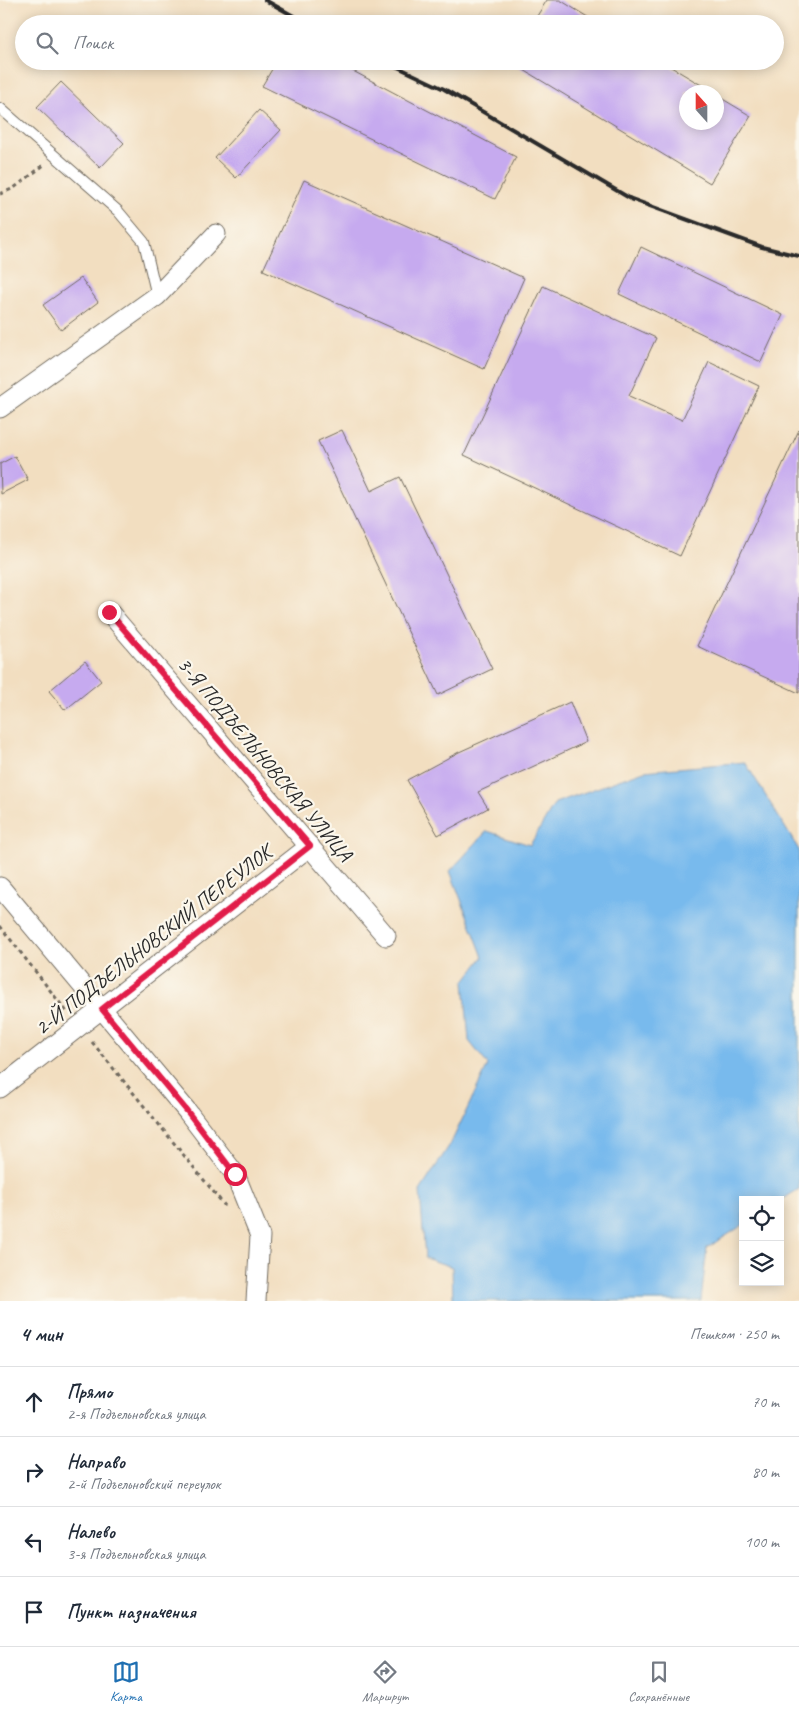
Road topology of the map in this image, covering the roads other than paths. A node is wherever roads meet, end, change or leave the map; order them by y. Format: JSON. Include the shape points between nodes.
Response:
{"nodes":[{"id":1,"x":0,"y":108,"type":"edge"},
{"id":2,"x":216,"y":234,"type":"dead end"},
{"id":3,"x":157,"y":296,"type":"junction"},
{"id":4,"x":0,"y":408,"type":"edge"},
{"id":5,"x":109,"y":612,"type":"dead end"},
{"id":6,"x":310,"y":846,"type":"junction"},
{"id":7,"x":0,"y":887,"type":"edge"},
{"id":8,"x":386,"y":936,"type":"dead end"},
{"id":9,"x":102,"y":1009,"type":"junction"},
{"id":10,"x":0,"y":1088,"type":"edge"},
{"id":11,"x":256,"y":1301,"type":"edge"}],
"edges":[{"from":1,"to":3,"type":"lane","via":[[118,211],[144,242]]},
{"from":2,"to":3,"type":"street"},
{"from":3,"to":4,"type":"street"},
{"from":5,"to":6,"type":"street","name":"3-Я ПОДЪЕЛЬНОВСКАЯ УЛИЦА"},
{"from":6,"to":8,"type":"street","name":"3-Я ПОДЪЕЛЬНОВСКАЯ УЛИЦА"},
{"from":6,"to":9,"type":"street","name":"2-Й ПОДЪЕЛЬНОВСКИЙ ПЕРЕУЛОК"},
{"from":7,"to":9,"type":"street"},
{"from":9,"to":10,"type":"street","name":"2-Й ПОДЪЕЛЬНОВСКИЙ ПЕРЕУЛОК"},
{"from":9,"to":11,"type":"street","via":[[235,1174],[260,1236]]}]}
